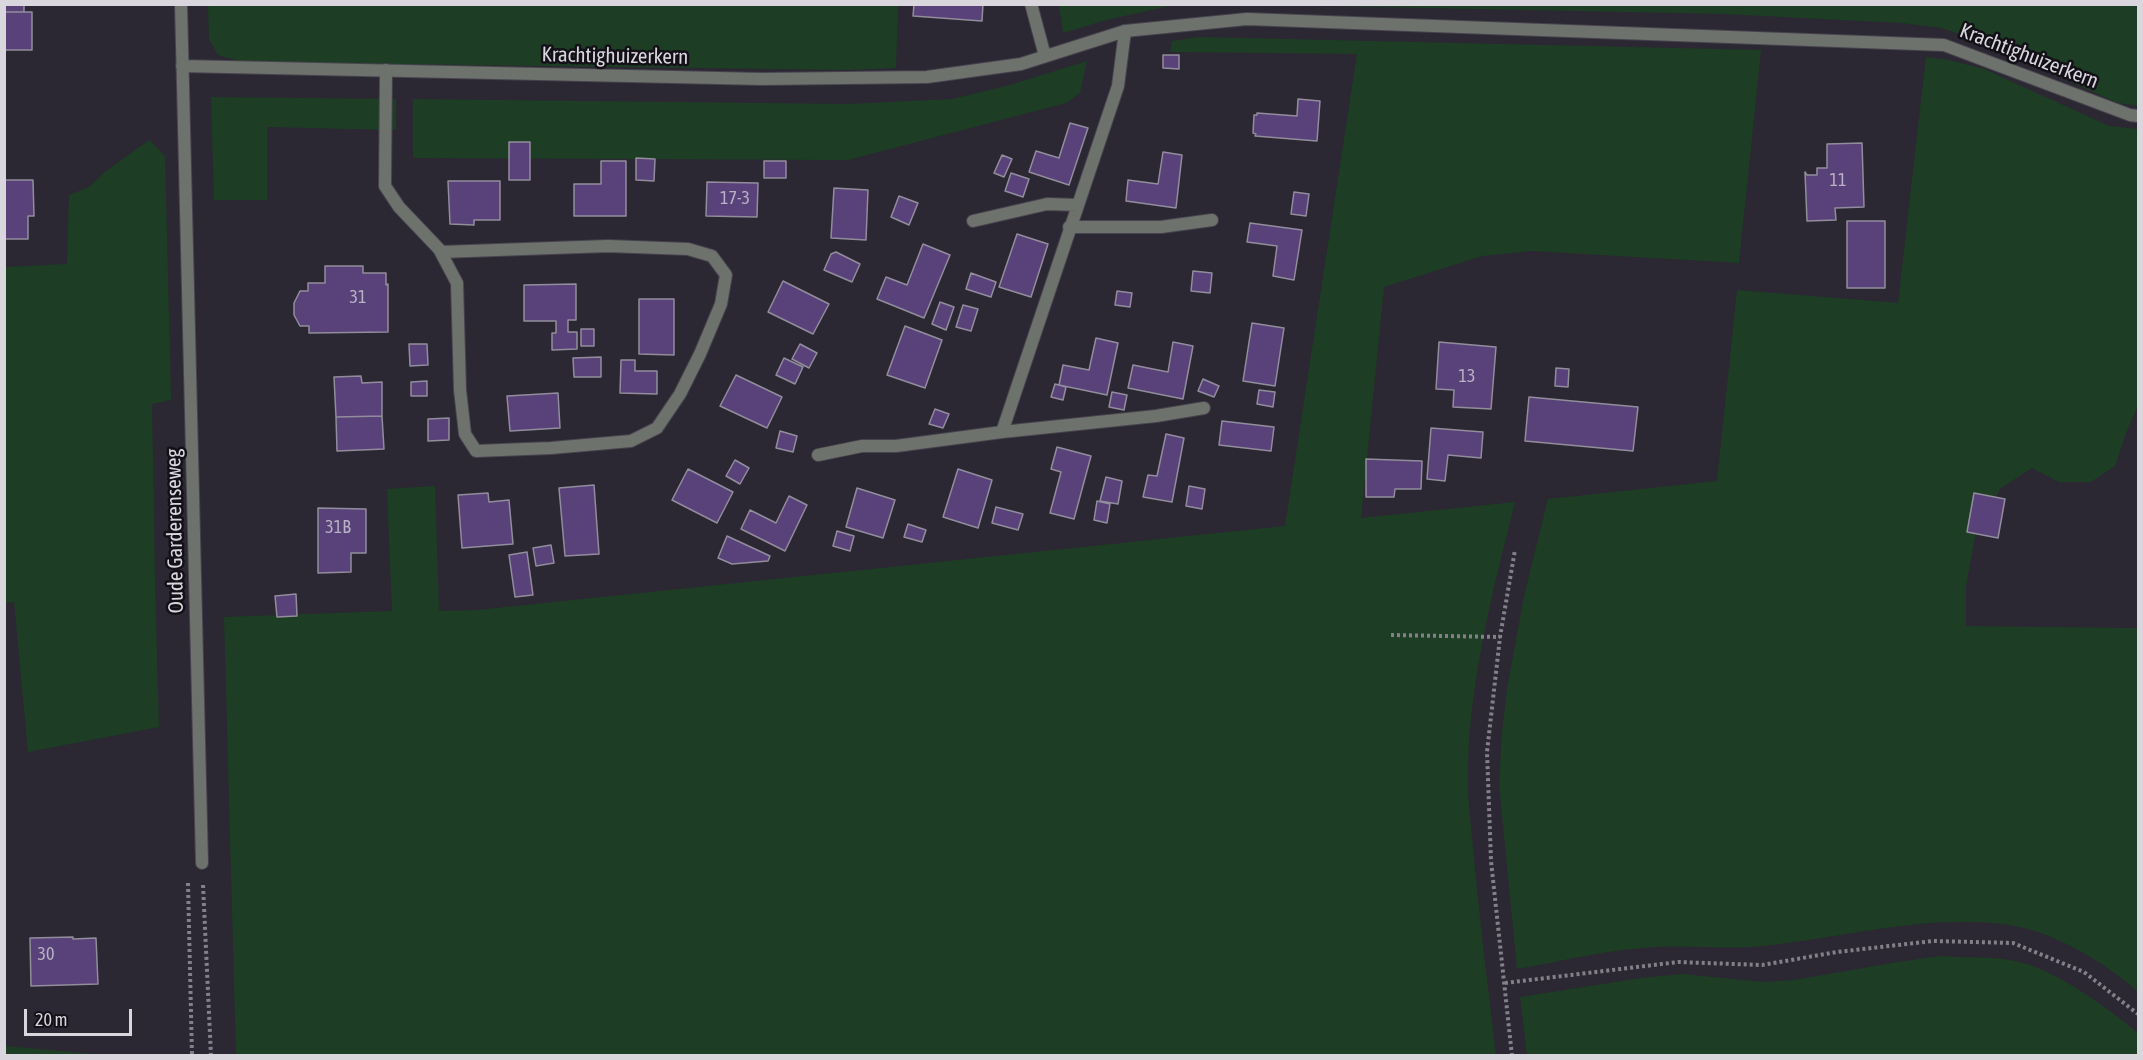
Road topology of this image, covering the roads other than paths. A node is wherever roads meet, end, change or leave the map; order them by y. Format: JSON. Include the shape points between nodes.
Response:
{"nodes":[{"id":1,"x":181,"y":4,"type":"edge"},
{"id":2,"x":1031,"y":4,"type":"edge"},
{"id":3,"x":1125,"y":31,"type":"junction"},
{"id":4,"x":1045,"y":56,"type":"junction"},
{"id":5,"x":182,"y":66,"type":"junction"},
{"id":6,"x":386,"y":70,"type":"junction"},
{"id":7,"x":2139,"y":116,"type":"edge"},
{"id":8,"x":1077,"y":205,"type":"junction"},
{"id":9,"x":1212,"y":220,"type":"dead end"},
{"id":10,"x":973,"y":221,"type":"dead end"},
{"id":11,"x":1070,"y":227,"type":"junction"},
{"id":12,"x":441,"y":252,"type":"junction"},
{"id":13,"x":1204,"y":408,"type":"dead end"},
{"id":14,"x":1002,"y":432,"type":"junction"},
{"id":15,"x":818,"y":455,"type":"dead end"},
{"id":16,"x":202,"y":864,"type":"road end"}],
"edges":[{"from":1,"to":5,"type":"street","name":"Oude Garderenseweg"},
{"from":2,"to":4,"type":"street"},
{"from":3,"to":4,"type":"street","name":"Krachtighuizerkern"},
{"from":3,"to":7,"type":"street","name":"Krachtighuizerkern","via":[[1247,19],[1944,45]]},
{"from":3,"to":8,"type":"street","via":[[1118,86]]},
{"from":4,"to":6,"type":"street","name":"Krachtighuizerkern","via":[[1021,64],[927,78],[751,79]]},
{"from":5,"to":6,"type":"street","name":"Krachtighuizerkern"},
{"from":5,"to":16,"type":"street","name":"Oude Garderenseweg"},
{"from":6,"to":12,"type":"street","via":[[386,186],[399,207]]},
{"from":8,"to":10,"type":"street","via":[[1047,204]]},
{"from":8,"to":11,"type":"street"},
{"from":9,"to":11,"type":"street","via":[[1161,227]]},
{"from":11,"to":14,"type":"street"},
{"from":12,"to":12,"type":"street","via":[[457,283],[460,390],[465,434],[476,451],[631,441],[657,428],[700,354],[722,304],[726,275],[712,256],[688,249],[608,246]]},
{"from":13,"to":14,"type":"street"},
{"from":14,"to":15,"type":"street","via":[[896,446],[862,446]]}]}
